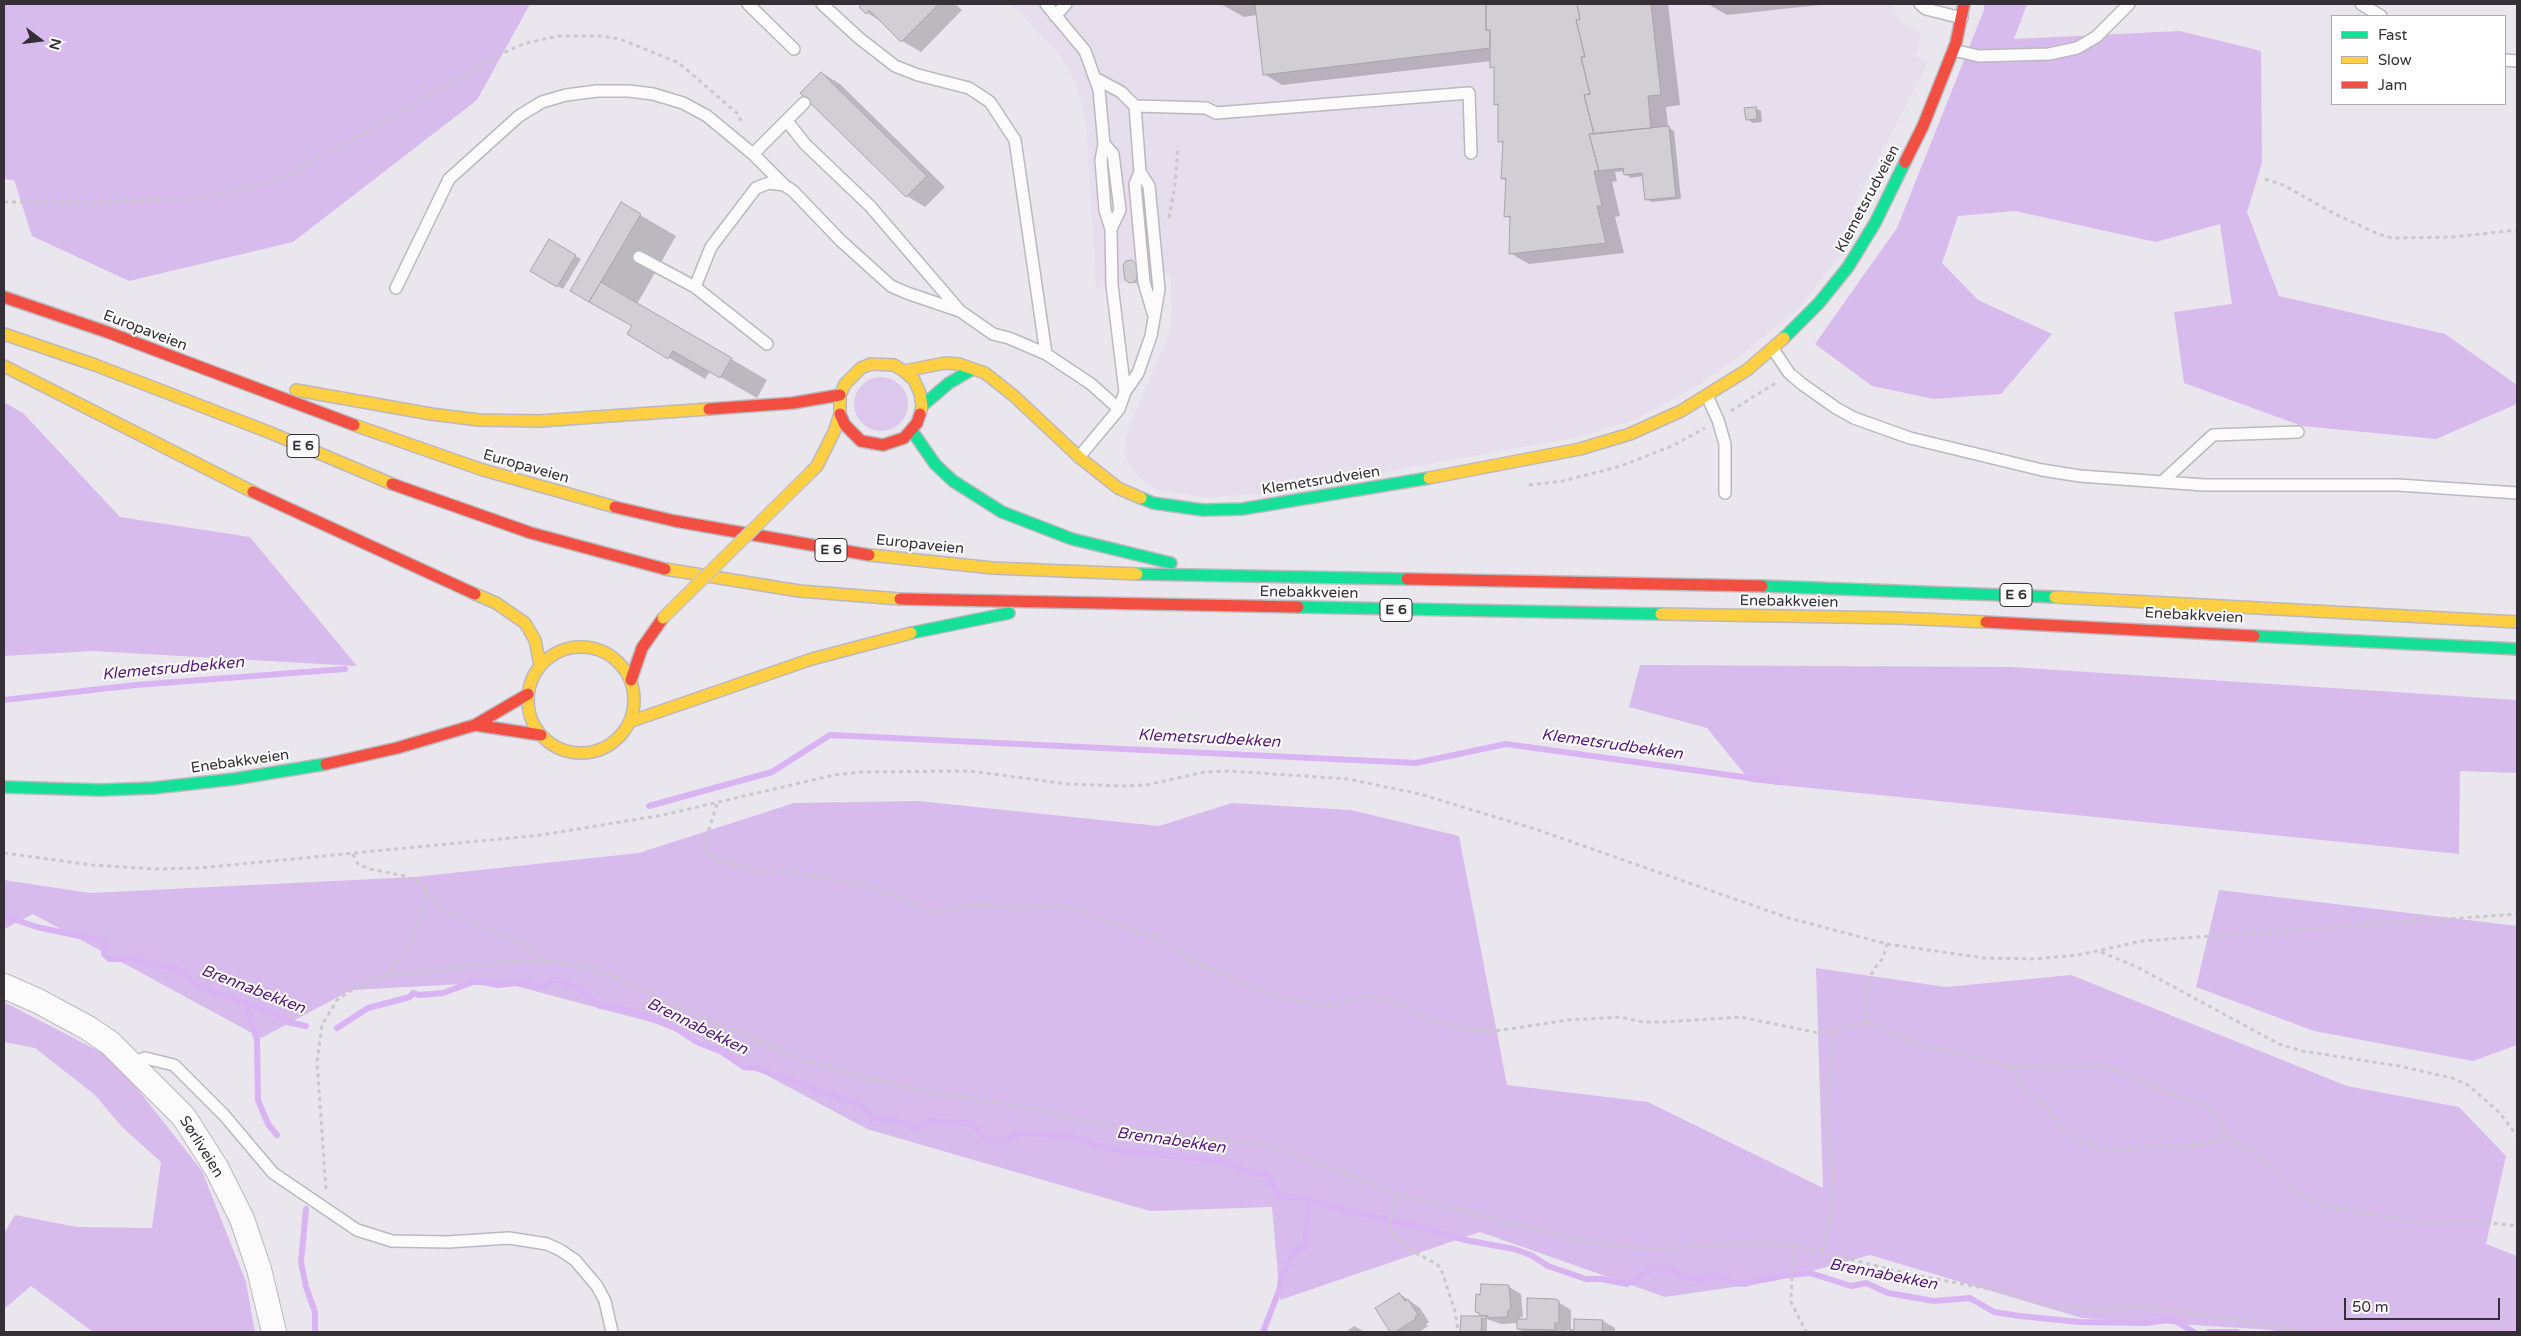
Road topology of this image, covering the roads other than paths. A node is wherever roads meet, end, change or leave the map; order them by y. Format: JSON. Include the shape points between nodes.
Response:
{"nodes":[{"id":1,"x":748,"y":4,"type":"edge"},
{"id":2,"x":822,"y":4,"type":"edge"},
{"id":3,"x":1046,"y":4,"type":"edge"},
{"id":4,"x":1066,"y":4,"type":"edge"},
{"id":5,"x":1920,"y":4,"type":"edge"},
{"id":6,"x":1964,"y":4,"type":"edge"},
{"id":7,"x":2361,"y":4,"type":"edge"},
{"id":8,"x":2125,"y":6,"type":"edge"},
{"id":9,"x":2379,"y":15,"type":"edge"},
{"id":10,"x":1055,"y":16,"type":"junction"},
{"id":11,"x":1962,"y":18,"type":"junction"},
{"id":12,"x":794,"y":49,"type":"dead end"},
{"id":13,"x":1953,"y":50,"type":"junction"},
{"id":14,"x":1095,"y":78,"type":"junction"},
{"id":15,"x":804,"y":103,"type":"dead end"},
{"id":16,"x":1135,"y":106,"type":"junction"},
{"id":17,"x":786,"y":121,"type":"junction"},
{"id":18,"x":1471,"y":153,"type":"dead end"},
{"id":19,"x":753,"y":154,"type":"junction"},
{"id":20,"x":784,"y":185,"type":"junction"},
{"id":21,"x":639,"y":257,"type":"dead end"},
{"id":22,"x":695,"y":287,"type":"junction"},
{"id":23,"x":396,"y":288,"type":"dead end"},
{"id":24,"x":4,"y":297,"type":"edge"},
{"id":25,"x":960,"y":311,"type":"junction"},
{"id":26,"x":4,"y":334,"type":"edge"},
{"id":27,"x":767,"y":344,"type":"dead end"},
{"id":28,"x":1773,"y":349,"type":"junction"},
{"id":29,"x":1046,"y":354,"type":"junction"},
{"id":30,"x":4,"y":366,"type":"edge"},
{"id":31,"x":973,"y":369,"type":"junction"},
{"id":32,"x":904,"y":371,"type":"junction"},
{"id":33,"x":217,"y":375,"type":"junction"},
{"id":34,"x":1125,"y":392,"type":"junction"},
{"id":35,"x":840,"y":394,"type":"junction"},
{"id":36,"x":1706,"y":396,"type":"junction"},
{"id":37,"x":922,"y":406,"type":"junction"},
{"id":38,"x":1119,"y":409,"type":"junction"},
{"id":39,"x":840,"y":414,"type":"junction"},
{"id":40,"x":912,"y":431,"type":"junction"},
{"id":41,"x":2298,"y":432,"type":"dead end"},
{"id":42,"x":872,"y":444,"type":"junction"},
{"id":43,"x":851,"y":452,"type":"dead end"},
{"id":44,"x":1079,"y":457,"type":"junction"},
{"id":45,"x":835,"y":458,"type":"dead end"},
{"id":46,"x":814,"y":469,"type":"junction"},
{"id":47,"x":2162,"y":482,"type":"junction"},
{"id":48,"x":1725,"y":493,"type":"dead end"},
{"id":49,"x":2517,"y":493,"type":"edge"},
{"id":50,"x":1062,"y":572,"type":"joint"},
{"id":51,"x":1222,"y":576,"type":"junction"},
{"id":52,"x":1059,"y":603,"type":"junction"},
{"id":53,"x":661,"y":620,"type":"junction"},
{"id":54,"x":2517,"y":622,"type":"edge"},
{"id":55,"x":637,"y":632,"type":"dead end"},
{"id":56,"x":609,"y":644,"type":"dead end"},
{"id":57,"x":597,"y":648,"type":"junction"},
{"id":58,"x":2517,"y":649,"type":"edge"},
{"id":59,"x":540,"y":665,"type":"junction"},
{"id":60,"x":631,"y":680,"type":"junction"},
{"id":61,"x":528,"y":694,"type":"junction"},
{"id":62,"x":629,"y":722,"type":"junction"},
{"id":63,"x":476,"y":725,"type":"junction"},
{"id":64,"x":541,"y":735,"type":"junction"},
{"id":65,"x":4,"y":787,"type":"edge"},
{"id":66,"x":4,"y":986,"type":"edge"},
{"id":67,"x":132,"y":1063,"type":"junction"},
{"id":68,"x":274,"y":1332,"type":"edge"},
{"id":69,"x":612,"y":1332,"type":"edge"}],
"edges":[{"from":1,"to":12,"type":"lane"},
{"from":2,"to":29,"type":"lane","via":[[894,66],[969,88],[990,102],[1015,140]]},
{"from":3,"to":10,"type":"lane"},
{"from":4,"to":10,"type":"lane"},
{"from":5,"to":11,"type":"lane","via":[[1926,9]]},
{"from":6,"to":11,"type":"main road","name":"Klemetsrudveien"},
{"from":7,"to":9,"type":"lane"},
{"from":8,"to":13,"type":"lane","via":[[2096,38],[2077,48],[2049,54],[1979,56]]},
{"from":10,"to":14,"type":"lane","via":[[1086,51]]},
{"from":11,"to":13,"type":"main road","name":"Klemetsrudveien"},
{"from":13,"to":28,"type":"main road","name":"Klemetsrudveien","via":[[1923,126],[1871,230],[1825,296]]},
{"from":14,"to":16,"type":"lane","via":[[1121,92]]},
{"from":14,"to":34,"type":"lane","via":[[1104,144],[1101,160],[1105,210],[1111,229],[1112,285]]},
{"from":15,"to":17,"type":"lane"},
{"from":16,"to":18,"type":"lane","via":[[1206,108],[1216,113],[1469,93]]},
{"from":16,"to":34,"type":"lane","via":[[1140,172],[1149,186],[1159,289],[1151,336],[1138,373]]},
{"from":17,"to":19,"type":"lane"},
{"from":17,"to":25,"type":"lane","via":[[804,144],[870,206]]},
{"from":19,"to":20,"type":"lane"},
{"from":19,"to":23,"type":"lane","via":[[707,116],[683,102],[653,94],[597,91],[542,102],[519,116],[449,180]]},
{"from":20,"to":22,"type":"lane","via":[[769,183],[756,188],[711,247]]},
{"from":20,"to":25,"type":"lane","via":[[793,190],[840,240],[891,286]]},
{"from":21,"to":22,"type":"lane"},
{"from":22,"to":27,"type":"lane"},
{"from":24,"to":33,"type":"main road","name":"Europaveien","number":"E 6"},
{"from":25,"to":29,"type":"lane","via":[[993,334]]},
{"from":26,"to":52,"type":"main road","number":"E 6","via":[[184,398],[469,512],[603,554],[724,580],[799,591],[918,600]]},
{"from":28,"to":36,"type":"main road","name":"Klemetsrudveien"},
{"from":28,"to":47,"type":"lane","via":[[1789,373],[1808,389],[1836,408],[1875,427],[2042,470]]},
{"from":29,"to":38,"type":"lane","via":[[1091,384]]},
{"from":30,"to":59,"type":"main road","via":[[260,495],[496,603],[525,623],[535,640]]},
{"from":31,"to":32,"type":"main road","name":"Klemetsrudveien","via":[[945,363]]},
{"from":31,"to":37,"type":"main road","via":[[949,383]]},
{"from":31,"to":44,"type":"main road","name":"Klemetsrudveien","via":[[986,373],[999,383]]},
{"from":32,"to":35,"type":"main road","via":[[894,365],[872,364],[852,375]]},
{"from":32,"to":37,"type":"main road","via":[[914,380]]},
{"from":33,"to":35,"type":"main road","number":"E 6","via":[[480,420],[539,421],[682,412],[793,403]]},
{"from":33,"to":50,"type":"main road","name":"Europaveien","number":"E 6","via":[[482,470],[675,521],[850,553]]},
{"from":34,"to":38,"type":"lane"},
{"from":35,"to":39,"type":"main road"},
{"from":36,"to":44,"type":"main road","name":"Klemetsrudveien","via":[[1648,426],[1580,449],[1378,488],[1242,508],[1203,510],[1153,502],[1118,488]]},
{"from":36,"to":48,"type":"lane","via":[[1725,444]]},
{"from":37,"to":40,"type":"main road"},
{"from":38,"to":44,"type":"lane"},
{"from":39,"to":42,"type":"main road","via":[[852,434]]},
{"from":39,"to":46,"type":"main road","via":[[827,448]]},
{"from":40,"to":42,"type":"main road","via":[[894,443]]},
{"from":40,"to":51,"type":"main road","number":"E 6","via":[[941,470],[977,498],[1002,512],[1072,539]]},
{"from":41,"to":47,"type":"lane","via":[[2213,435]]},
{"from":42,"to":43,"type":"main road"},
{"from":45,"to":46,"type":"main road"},
{"from":46,"to":53,"type":"main road","bridge":true},
{"from":47,"to":49,"type":"lane","via":[[2398,485]]},
{"from":50,"to":51,"type":"main road","name":"Enebakkveien","number":"E 6"},
{"from":51,"to":54,"type":"main road","name":"Enebakkveien","number":"E 6","via":[[1859,588]]},
{"from":52,"to":58,"type":"main road","name":"Enebakkveien","number":"E 6","via":[[1898,618]]},
{"from":52,"to":62,"type":"main road","number":"E 6","via":[[885,638],[812,659]]},
{"from":53,"to":55,"type":"main road"},
{"from":53,"to":60,"type":"main road","via":[[642,648]]},
{"from":56,"to":57,"type":"main road"},
{"from":57,"to":59,"type":"main road","via":[[569,647]]},
{"from":57,"to":60,"type":"main road","via":[[620,663]]},
{"from":59,"to":61,"type":"main road"},
{"from":60,"to":62,"type":"main road","via":[[635,698]]},
{"from":61,"to":63,"type":"main road","name":"Enebakkveien"},
{"from":61,"to":64,"type":"main road","via":[[531,718]]},
{"from":62,"to":64,"type":"main road","via":[[613,743],[588,753],[562,750]]},
{"from":63,"to":64,"type":"main road","name":"Enebakkveien"},
{"from":63,"to":65,"type":"main road","name":"Enebakkveien","via":[[397,748],[217,781],[100,790]]},
{"from":66,"to":67,"type":"street","name":"Sørliveien","via":[[38,1000],[88,1028],[110,1042]]},
{"from":67,"to":68,"type":"street","name":"Sørliveien","via":[[184,1117],[217,1169],[242,1219],[259,1269]]},
{"from":67,"to":69,"type":"lane","via":[[146,1058],[174,1065],[224,1115],[273,1173],[358,1230],[392,1241],[509,1238],[546,1244],[574,1260],[597,1286],[606,1302]]}]}
